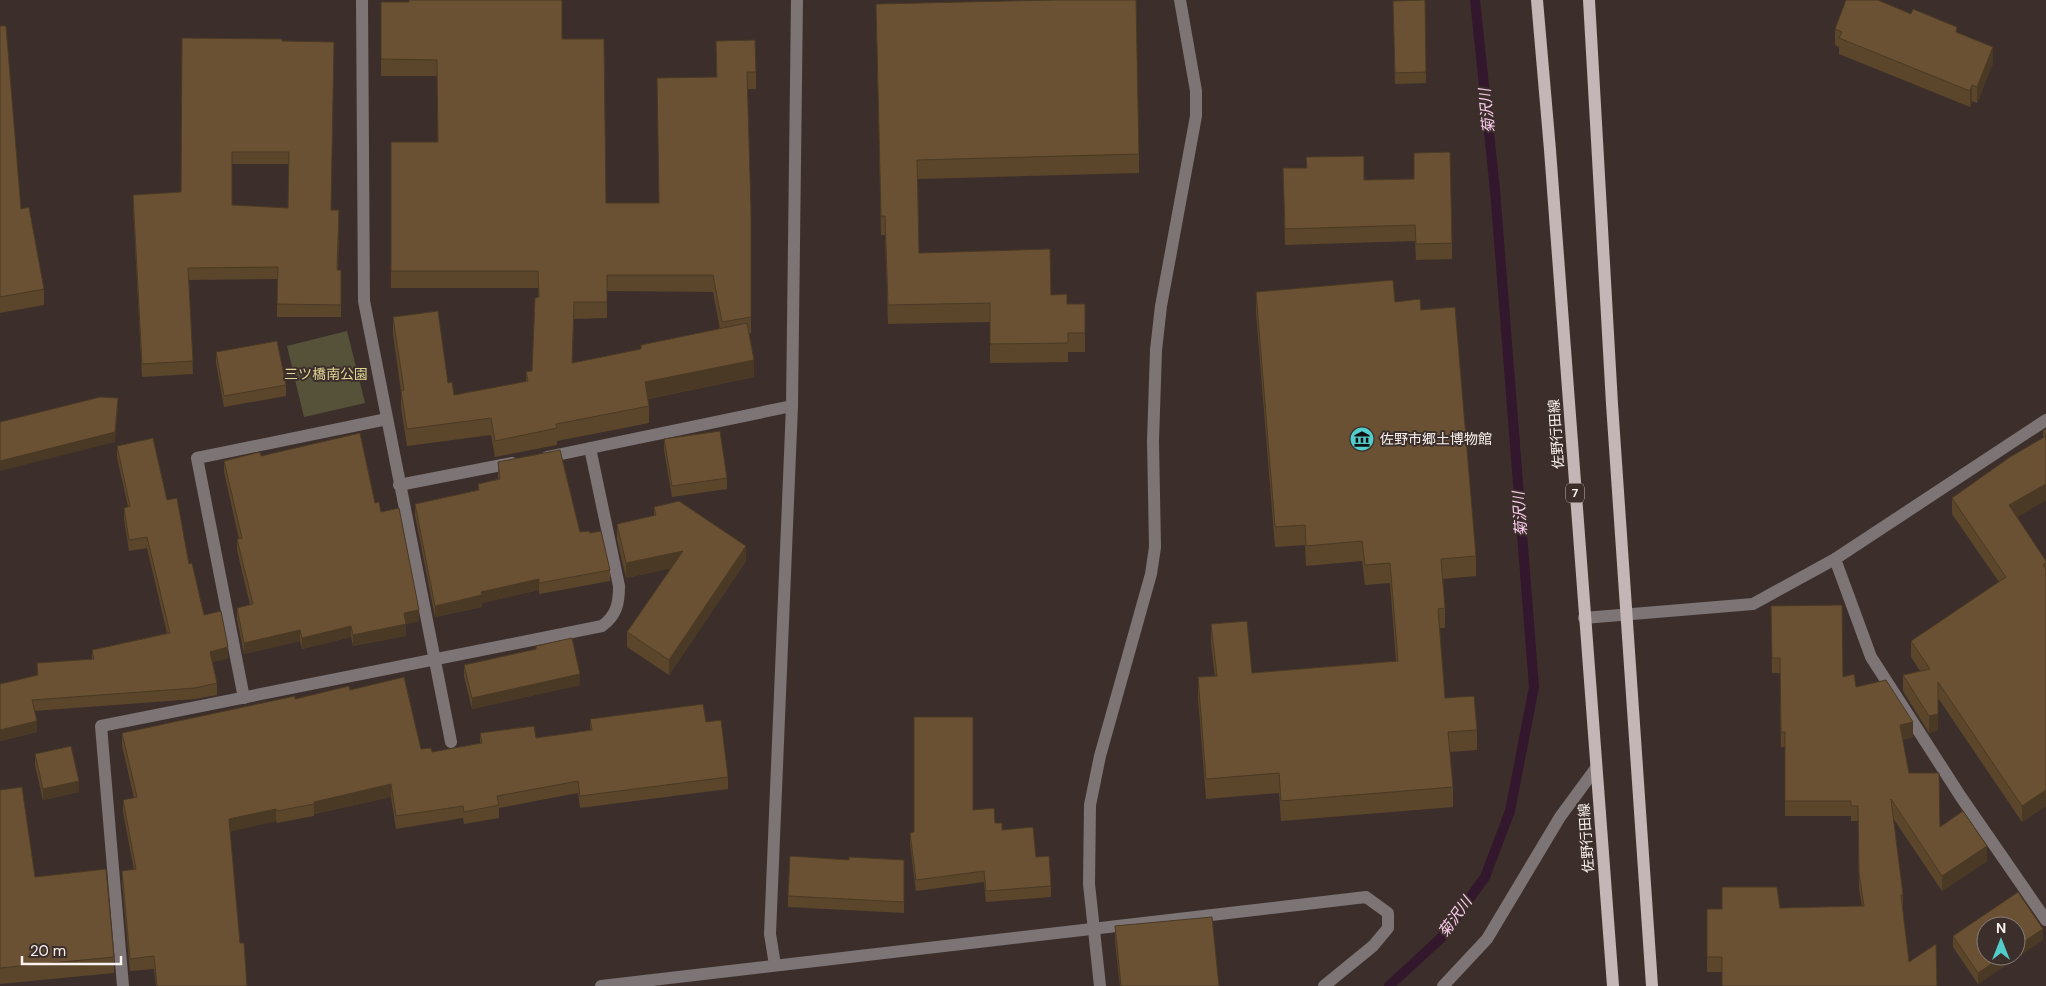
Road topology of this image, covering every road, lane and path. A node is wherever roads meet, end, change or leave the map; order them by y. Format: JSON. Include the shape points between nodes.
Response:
{"nodes":[{"id":1,"x":362,"y":0,"type":"edge"},
{"id":2,"x":797,"y":0,"type":"edge"},
{"id":3,"x":1180,"y":0,"type":"edge"},
{"id":4,"x":1537,"y":0,"type":"edge"},
{"id":5,"x":1589,"y":0,"type":"edge"},
{"id":6,"x":792,"y":406,"type":"junction"},
{"id":7,"x":387,"y":419,"type":"junction"},
{"id":8,"x":2046,"y":420,"type":"edge"},
{"id":9,"x":590,"y":448,"type":"junction"},
{"id":10,"x":399,"y":485,"type":"junction"},
{"id":11,"x":1835,"y":558,"type":"junction"},
{"id":12,"x":1628,"y":615,"type":"junction"},
{"id":13,"x":1584,"y":618,"type":"junction"},
{"id":14,"x":436,"y":659,"type":"junction"},
{"id":15,"x":244,"y":698,"type":"junction"},
{"id":16,"x":451,"y":742,"type":"dead end"},
{"id":17,"x":1596,"y":768,"type":"junction"},
{"id":18,"x":2046,"y":920,"type":"edge"},
{"id":19,"x":1092,"y":928,"type":"junction"},
{"id":20,"x":775,"y":965,"type":"junction"},
{"id":21,"x":123,"y":986,"type":"edge"},
{"id":22,"x":601,"y":986,"type":"edge"},
{"id":23,"x":1100,"y":986,"type":"edge"},
{"id":24,"x":1324,"y":986,"type":"edge"},
{"id":25,"x":1443,"y":986,"type":"edge"},
{"id":26,"x":1613,"y":986,"type":"edge"},
{"id":27,"x":1652,"y":986,"type":"edge"}],
"edges":[{"from":1,"to":7,"type":"street","via":[[364,302]]},
{"from":2,"to":6,"type":"street"},
{"from":3,"to":19,"type":"street","via":[[1196,91],[1196,116],[1156,350],[1153,441],[1155,547],[1151,574],[1100,756],[1090,805],[1088,884]]},
{"from":4,"to":13,"type":"main road","name":"佐野行田線","number":"7"},
{"from":5,"to":12,"type":"main road"},
{"from":6,"to":9,"type":"street"},
{"from":6,"to":20,"type":"street","via":[[770,934]]},
{"from":7,"to":10,"type":"street"},
{"from":7,"to":15,"type":"street","via":[[197,458]]},
{"from":8,"to":11,"type":"street"},
{"from":9,"to":10,"type":"street"},
{"from":9,"to":14,"type":"street","via":[[619,586],[619,603],[611,619],[602,626]]},
{"from":10,"to":14,"type":"street"},
{"from":11,"to":12,"type":"street","via":[[1753,604]]},
{"from":11,"to":18,"type":"street","via":[[1871,657]]},
{"from":12,"to":13,"type":"street"},
{"from":12,"to":27,"type":"main road"},
{"from":13,"to":17,"type":"main road","name":"佐野行田線","number":"7"},
{"from":14,"to":15,"type":"street"},
{"from":14,"to":16,"type":"street"},
{"from":15,"to":21,"type":"street","via":[[101,726]]},
{"from":17,"to":25,"type":"street","via":[[1560,817],[1487,939]]},
{"from":17,"to":26,"type":"main road","name":"佐野行田線","number":"7"},
{"from":19,"to":20,"type":"street"},
{"from":19,"to":23,"type":"street"},
{"from":19,"to":24,"type":"street","via":[[1366,897],[1388,913],[1388,928],[1373,946]]},
{"from":20,"to":22,"type":"street"}]}
